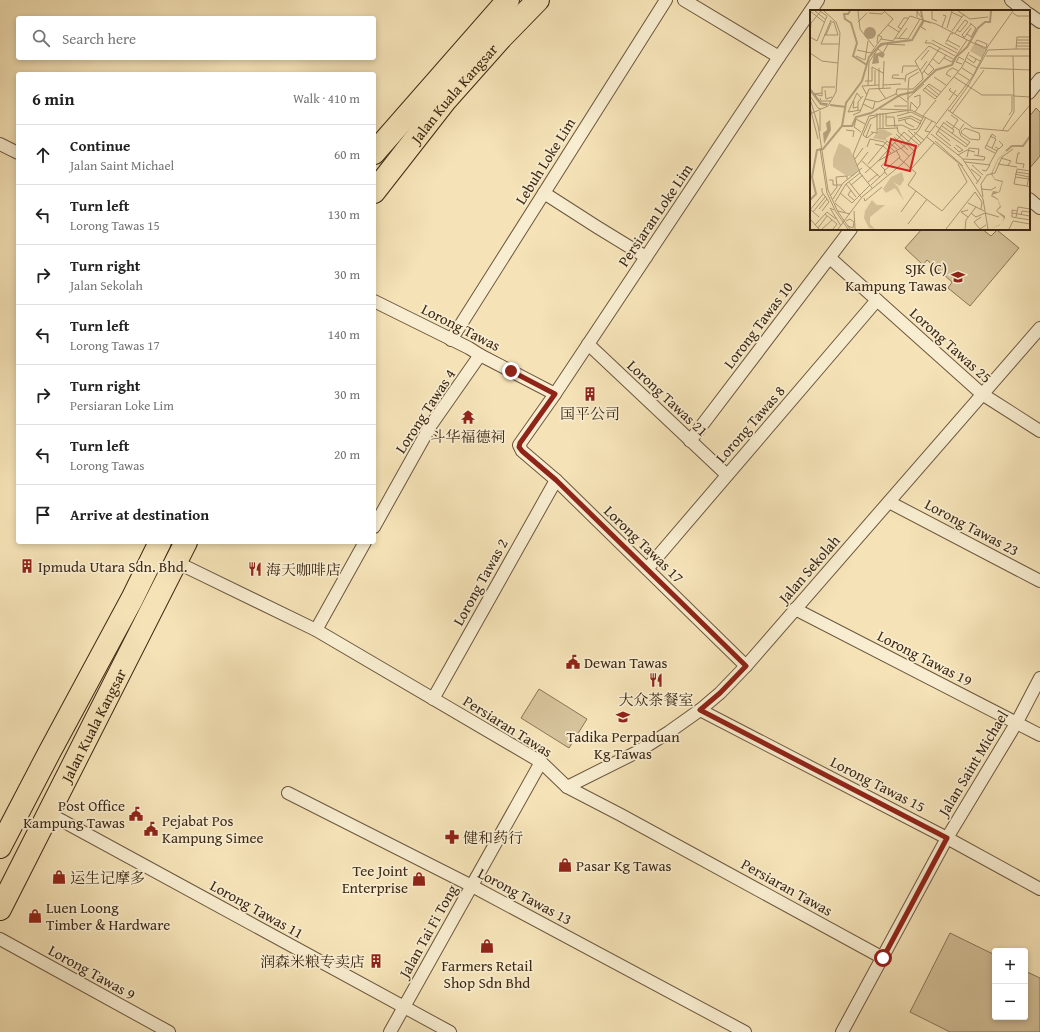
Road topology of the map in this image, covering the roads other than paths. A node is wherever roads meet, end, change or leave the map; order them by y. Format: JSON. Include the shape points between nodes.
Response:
{"nodes":[{"id":1,"x":508,"y":0,"type":"edge"},
{"id":2,"x":538,"y":0,"type":"edge"},
{"id":3,"x":666,"y":0,"type":"edge"},
{"id":4,"x":684,"y":0,"type":"edge"},
{"id":5,"x":1012,"y":0,"type":"edge"},
{"id":6,"x":1025,"y":10,"type":"edge"},
{"id":7,"x":810,"y":14,"type":"edge"},
{"id":8,"x":1030,"y":15,"type":"edge"},
{"id":9,"x":1040,"y":22,"type":"edge"},
{"id":10,"x":779,"y":57,"type":"junction"},
{"id":11,"x":1040,"y":79,"type":"edge"},
{"id":12,"x":1030,"y":92,"type":"edge"},
{"id":13,"x":0,"y":144,"type":"edge"},
{"id":14,"x":376,"y":151,"type":"edge"},
{"id":15,"x":16,"y":152,"type":"edge"},
{"id":16,"x":376,"y":189,"type":"edge"},
{"id":17,"x":544,"y":193,"type":"junction"},
{"id":18,"x":1030,"y":200,"type":"edge"},
{"id":19,"x":1040,"y":208,"type":"edge"},
{"id":20,"x":850,"y":230,"type":"edge"},
{"id":21,"x":646,"y":257,"type":"junction"},
{"id":22,"x":830,"y":258,"type":"junction"},
{"id":23,"x":877,"y":300,"type":"junction"},
{"id":24,"x":376,"y":302,"type":"edge"},
{"id":25,"x":1040,"y":328,"type":"edge"},
{"id":26,"x":451,"y":340,"type":"junction"},
{"id":27,"x":588,"y":344,"type":"junction"},
{"id":28,"x":480,"y":355,"type":"junction"},
{"id":29,"x":555,"y":394,"type":"junction"},
{"id":30,"x":982,"y":394,"type":"junction"},
{"id":31,"x":1040,"y":431,"type":"edge"},
{"id":32,"x":690,"y":441,"type":"junction"},
{"id":33,"x":519,"y":447,"type":"joint"},
{"id":34,"x":727,"y":475,"type":"junction"},
{"id":35,"x":556,"y":480,"type":"junction"},
{"id":36,"x":889,"y":502,"type":"junction"},
{"id":37,"x":376,"y":523,"type":"edge"},
{"id":38,"x":159,"y":544,"type":"edge"},
{"id":39,"x":185,"y":544,"type":"edge"},
{"id":40,"x":364,"y":544,"type":"edge"},
{"id":41,"x":176,"y":562,"type":"junction"},
{"id":42,"x":647,"y":569,"type":"junction"},
{"id":43,"x":1040,"y":580,"type":"edge"},
{"id":44,"x":795,"y":609,"type":"junction"},
{"id":45,"x":316,"y":630,"type":"junction"},
{"id":46,"x":746,"y":666,"type":"junction"},
{"id":47,"x":1040,"y":678,"type":"edge"},
{"id":48,"x":433,"y":699,"type":"junction"},
{"id":49,"x":700,"y":710,"type":"junction"},
{"id":50,"x":1017,"y":722,"type":"junction"},
{"id":51,"x":1040,"y":735,"type":"edge"},
{"id":52,"x":541,"y":762,"type":"junction"},
{"id":53,"x":567,"y":787,"type":"junction"},
{"id":54,"x":288,"y":792,"type":"dead end"},
{"id":55,"x":48,"y":813,"type":"junction"},
{"id":56,"x":947,"y":838,"type":"junction"},
{"id":57,"x":0,"y":847,"type":"edge"},
{"id":58,"x":472,"y":886,"type":"junction"},
{"id":59,"x":1040,"y":889,"type":"edge"},
{"id":60,"x":0,"y":909,"type":"edge"},
{"id":61,"x":0,"y":939,"type":"edge"},
{"id":62,"x":883,"y":958,"type":"junction"},
{"id":63,"x":404,"y":1007,"type":"junction"},
{"id":64,"x":169,"y":1032,"type":"edge"},
{"id":65,"x":390,"y":1032,"type":"edge"},
{"id":66,"x":450,"y":1032,"type":"edge"},
{"id":67,"x":745,"y":1032,"type":"edge"},
{"id":68,"x":842,"y":1032,"type":"edge"}],
"edges":[{"from":1,"to":14,"type":"highway","name":"Jalan Kuala Kangsar"},
{"from":2,"to":16,"type":"highway","name":"Jalan Kuala Kangsar","via":[[445,101]]},
{"from":3,"to":17,"type":"street","name":"Lebuh Loke Lim"},
{"from":4,"to":10,"type":"street"},
{"from":5,"to":6,"type":"street"},
{"from":7,"to":10,"type":"street","name":"Persiaran Loke Lim"},
{"from":8,"to":9,"type":"street"},
{"from":10,"to":21,"type":"street","name":"Persiaran Loke Lim"},
{"from":11,"to":12,"type":"street"},
{"from":13,"to":15,"type":"street"},
{"from":17,"to":21,"type":"street"},
{"from":17,"to":26,"type":"street","name":"Lebuh Loke Lim"},
{"from":18,"to":19,"type":"street"},
{"from":20,"to":22,"type":"street","name":"Lorong Tawas 10"},
{"from":21,"to":27,"type":"street","name":"Persiaran Loke Lim"},
{"from":22,"to":23,"type":"street","name":"Lorong Tawas 25"},
{"from":22,"to":32,"type":"street","name":"Lorong Tawas 10"},
{"from":23,"to":30,"type":"street","name":"Lorong Tawas 25"},
{"from":23,"to":34,"type":"street","name":"Lorong Tawas 8"},
{"from":24,"to":26,"type":"street","name":"Lorong Tawas"},
{"from":25,"to":30,"type":"street","name":"Jalan Sekolah"},
{"from":26,"to":28,"type":"street","name":"Lorong Tawas"},
{"from":27,"to":29,"type":"street","name":"Persiaran Loke Lim"},
{"from":27,"to":32,"type":"street","name":"Lorong Tawas 21"},
{"from":28,"to":29,"type":"street","name":"Lorong Tawas"},
{"from":28,"to":37,"type":"street","name":"Lorong Tawas 4","via":[[431,425]]},
{"from":29,"to":33,"type":"street","name":"Persiaran Loke Lim"},
{"from":30,"to":31,"type":"street","name":"Lorong Tawas 25"},
{"from":30,"to":36,"type":"street","name":"Jalan Sekolah"},
{"from":32,"to":34,"type":"street","name":"Lorong Tawas 21"},
{"from":33,"to":35,"type":"street","name":"Lorong Tawas 17"},
{"from":34,"to":42,"type":"street","name":"Lorong Tawas 8"},
{"from":35,"to":42,"type":"street","name":"Lorong Tawas 17"},
{"from":35,"to":48,"type":"street","name":"Lorong Tawas 2"},
{"from":36,"to":43,"type":"street","name":"Lorong Tawas 23"},
{"from":36,"to":44,"type":"street","name":"Jalan Sekolah"},
{"from":38,"to":57,"type":"highway","name":"Jalan Kuala Kangsar"},
{"from":39,"to":41,"type":"highway","name":"Jalan Kuala Kangsar"},
{"from":40,"to":45,"type":"street"},
{"from":41,"to":45,"type":"street","name":"Persiaran Tawas"},
{"from":41,"to":55,"type":"highway","name":"Jalan Kuala Kangsar"},
{"from":42,"to":46,"type":"street","name":"Lorong Tawas 17"},
{"from":44,"to":46,"type":"street","name":"Jalan Sekolah"},
{"from":44,"to":50,"type":"street","name":"Lorong Tawas 19"},
{"from":45,"to":48,"type":"street","name":"Persiaran Tawas"},
{"from":46,"to":49,"type":"street","name":"Jalan Sekolah"},
{"from":47,"to":50,"type":"street","name":"Jalan Saint Michael"},
{"from":48,"to":52,"type":"street","name":"Persiaran Tawas"},
{"from":49,"to":53,"type":"street","name":"Jalan Sekolah","via":[[637,752]]},
{"from":49,"to":56,"type":"street","name":"Lorong Tawas 15"},
{"from":50,"to":51,"type":"street","name":"Lorong Tawas 19"},
{"from":50,"to":56,"type":"street","name":"Jalan Saint Michael"},
{"from":52,"to":53,"type":"street","name":"Persiaran Tawas"},
{"from":52,"to":58,"type":"street","name":"Jalan Tai Fi Tong"},
{"from":53,"to":62,"type":"street","name":"Persiaran Tawas"},
{"from":54,"to":58,"type":"street","name":"Lorong Tawas 13"},
{"from":55,"to":60,"type":"highway","name":"Jalan Kuala Kangsar"},
{"from":55,"to":63,"type":"street","name":"Lorong Tawas 11"},
{"from":56,"to":59,"type":"street","name":"Lorong Tawas 15"},
{"from":56,"to":62,"type":"street","name":"Jalan Saint Michael"},
{"from":58,"to":63,"type":"street","name":"Jalan Tai Fi Tong"},
{"from":58,"to":67,"type":"street","name":"Lorong Tawas 13"},
{"from":61,"to":64,"type":"street","name":"Lorong Tawas 9"},
{"from":62,"to":68,"type":"street","name":"Jalan Saint Michael"},
{"from":63,"to":65,"type":"street","name":"Jalan Tai Fi Tong"},
{"from":63,"to":66,"type":"street","name":"Lorong Tawas 11"}]}
